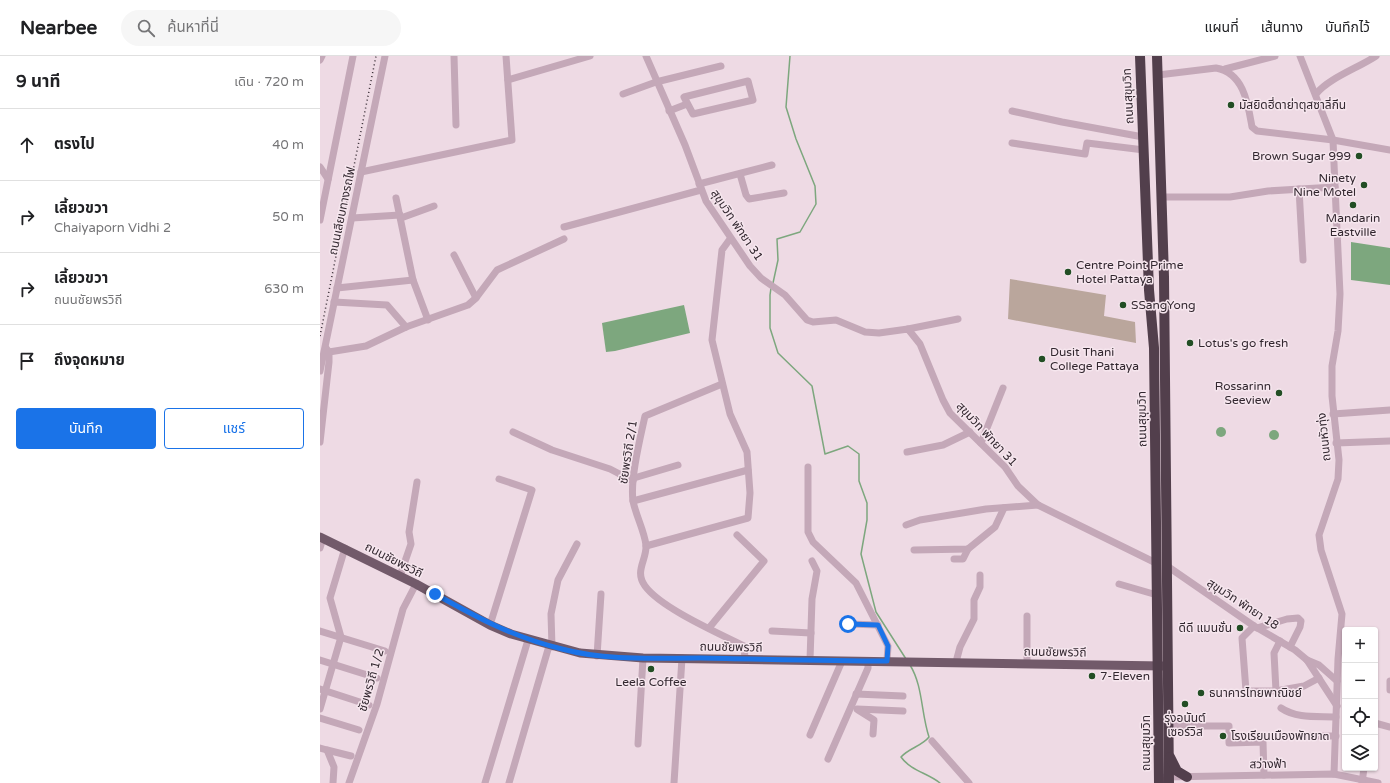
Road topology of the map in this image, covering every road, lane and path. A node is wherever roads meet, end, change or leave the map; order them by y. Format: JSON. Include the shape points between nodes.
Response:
{"nodes":[{"id":1,"x":322,"y":56,"type":"edge"},
{"id":2,"x":353,"y":56,"type":"edge"},
{"id":3,"x":385,"y":56,"type":"edge"},
{"id":4,"x":454,"y":56,"type":"edge"},
{"id":5,"x":506,"y":56,"type":"edge"},
{"id":6,"x":590,"y":56,"type":"edge"},
{"id":7,"x":646,"y":56,"type":"edge"},
{"id":8,"x":1140,"y":56,"type":"edge"},
{"id":9,"x":1157,"y":56,"type":"edge"},
{"id":10,"x":1276,"y":56,"type":"edge"},
{"id":11,"x":1300,"y":56,"type":"edge"},
{"id":12,"x":1376,"y":56,"type":"edge"},
{"id":13,"x":320,"y":60,"type":"edge"},
{"id":14,"x":721,"y":66,"type":"dead end"},
{"id":15,"x":1225,"y":69,"type":"junction"},
{"id":16,"x":1158,"y":76,"type":"junction"},
{"id":17,"x":508,"y":80,"type":"junction"},
{"id":18,"x":656,"y":82,"type":"junction"},
{"id":19,"x":623,"y":94,"type":"dead end"},
{"id":20,"x":1316,"y":94,"type":"junction"},
{"id":21,"x":687,"y":104,"type":"junction"},
{"id":22,"x":669,"y":111,"type":"junction"},
{"id":23,"x":1012,"y":111,"type":"dead end"},
{"id":24,"x":456,"y":125,"type":"dead end"},
{"id":25,"x":1143,"y":136,"type":"junction"},
{"id":26,"x":1332,"y":140,"type":"junction"},
{"id":27,"x":1012,"y":143,"type":"dead end"},
{"id":28,"x":1144,"y":150,"type":"junction"},
{"id":29,"x":1390,"y":150,"type":"edge"},
{"id":30,"x":772,"y":165,"type":"dead end"},
{"id":31,"x":320,"y":167,"type":"edge"},
{"id":32,"x":361,"y":172,"type":"junction"},
{"id":33,"x":740,"y":174,"type":"junction"},
{"id":34,"x":328,"y":179,"type":"junction"},
{"id":35,"x":700,"y":187,"type":"junction"},
{"id":36,"x":1336,"y":187,"type":"junction"},
{"id":37,"x":1299,"y":190,"type":"junction"},
{"id":38,"x":784,"y":193,"type":"dead end"},
{"id":39,"x":1162,"y":197,"type":"junction"},
{"id":40,"x":396,"y":198,"type":"dead end"},
{"id":41,"x":434,"y":206,"type":"dead end"},
{"id":42,"x":400,"y":216,"type":"junction"},
{"id":43,"x":352,"y":218,"type":"junction"},
{"id":44,"x":320,"y":220,"type":"edge"},
{"id":45,"x":564,"y":227,"type":"dead end"},
{"id":46,"x":564,"y":239,"type":"dead end"},
{"id":47,"x":730,"y":239,"type":"junction"},
{"id":48,"x":1148,"y":252,"type":"junction"},
{"id":49,"x":1164,"y":253,"type":"junction"},
{"id":50,"x":454,"y":255,"type":"dead end"},
{"id":51,"x":1303,"y":260,"type":"dead end"},
{"id":52,"x":413,"y":280,"type":"junction"},
{"id":53,"x":337,"y":288,"type":"junction"},
{"id":54,"x":476,"y":298,"type":"junction"},
{"id":55,"x":334,"y":302,"type":"junction"},
{"id":56,"x":428,"y":320,"type":"junction"},
{"id":57,"x":958,"y":320,"type":"dead end"},
{"id":58,"x":406,"y":327,"type":"junction"},
{"id":59,"x":908,"y":329,"type":"junction"},
{"id":60,"x":327,"y":349,"type":"junction"},
{"id":61,"x":320,"y":371,"type":"edge"},
{"id":62,"x":722,"y":384,"type":"junction"},
{"id":63,"x":1003,"y":388,"type":"dead end"},
{"id":64,"x":1390,"y":410,"type":"edge"},
{"id":65,"x":1333,"y":414,"type":"junction"},
{"id":66,"x":512,"y":432,"type":"dead end"},
{"id":67,"x":970,"y":432,"type":"junction"},
{"id":68,"x":1390,"y":441,"type":"edge"},
{"id":69,"x":320,"y":442,"type":"edge"},
{"id":70,"x":981,"y":443,"type":"junction"},
{"id":71,"x":1336,"y":443,"type":"junction"},
{"id":72,"x":907,"y":452,"type":"dead end"},
{"id":73,"x":678,"y":465,"type":"dead end"},
{"id":74,"x":808,"y":467,"type":"dead end"},
{"id":75,"x":748,"y":470,"type":"junction"},
{"id":76,"x":499,"y":479,"type":"dead end"},
{"id":77,"x":633,"y":479,"type":"junction"},
{"id":78,"x":417,"y":482,"type":"dead end"},
{"id":79,"x":633,"y":501,"type":"junction"},
{"id":80,"x":1038,"y":505,"type":"junction"},
{"id":81,"x":1004,"y":508,"type":"junction"},
{"id":82,"x":906,"y":525,"type":"dead end"},
{"id":83,"x":737,"y":535,"type":"dead end"},
{"id":84,"x":322,"y":538,"type":"edge"},
{"id":85,"x":577,"y":544,"type":"dead end"},
{"id":86,"x":646,"y":546,"type":"junction"},
{"id":87,"x":320,"y":548,"type":"edge"},
{"id":88,"x":344,"y":548,"type":"junction"},
{"id":89,"x":968,"y":549,"type":"junction"},
{"id":90,"x":914,"y":550,"type":"dead end"},
{"id":91,"x":954,"y":559,"type":"dead end"},
{"id":92,"x":812,"y":560,"type":"dead end"},
{"id":93,"x":1156,"y":563,"type":"junction"},
{"id":94,"x":1167,"y":566,"type":"junction"},
{"id":95,"x":980,"y":575,"type":"dead end"},
{"id":96,"x":400,"y":576,"type":"junction"},
{"id":97,"x":416,"y":584,"type":"junction"},
{"id":98,"x":1119,"y":584,"type":"dead end"},
{"id":99,"x":601,"y":594,"type":"dead end"},
{"id":100,"x":1157,"y":595,"type":"junction"},
{"id":101,"x":1027,"y":616,"type":"dead end"},
{"id":102,"x":486,"y":623,"type":"junction"},
{"id":103,"x":848,"y":624,"type":"dead end"},
{"id":104,"x":878,"y":625,"type":"junction"},
{"id":105,"x":1255,"y":627,"type":"junction"},
{"id":106,"x":1342,"y":627,"type":"edge"},
{"id":107,"x":709,"y":628,"type":"junction"},
{"id":108,"x":320,"y":631,"type":"edge"},
{"id":109,"x":772,"y":631,"type":"dead end"},
{"id":110,"x":811,"y":632,"type":"junction"},
{"id":111,"x":341,"y":637,"type":"junction"},
{"id":112,"x":528,"y":640,"type":"junction"},
{"id":113,"x":1342,"y":640,"type":"edge"},
{"id":114,"x":1280,"y":641,"type":"junction"},
{"id":115,"x":550,"y":646,"type":"junction"},
{"id":116,"x":1290,"y":647,"type":"junction"},
{"id":117,"x":385,"y":651,"type":"dead end"},
{"id":118,"x":597,"y":656,"type":"junction"},
{"id":119,"x":643,"y":658,"type":"junction"},
{"id":120,"x":682,"y":658,"type":"junction"},
{"id":121,"x":745,"y":659,"type":"junction"},
{"id":122,"x":320,"y":660,"type":"edge"},
{"id":123,"x":810,"y":660,"type":"junction"},
{"id":124,"x":1307,"y":660,"type":"junction"},
{"id":125,"x":842,"y":661,"type":"junction"},
{"id":126,"x":868,"y":661,"type":"junction"},
{"id":127,"x":887,"y":661,"type":"junction"},
{"id":128,"x":956,"y":662,"type":"junction"},
{"id":129,"x":333,"y":664,"type":"junction"},
{"id":130,"x":1026,"y":664,"type":"junction"},
{"id":131,"x":1163,"y":666,"type":"junction"},
{"id":132,"x":377,"y":678,"type":"dead end"},
{"id":133,"x":1319,"y":678,"type":"junction"},
{"id":134,"x":1337,"y":681,"type":"junction"},
{"id":135,"x":1390,"y":681,"type":"edge"},
{"id":136,"x":322,"y":690,"type":"edge"},
{"id":137,"x":1390,"y":690,"type":"edge"},
{"id":138,"x":1276,"y":691,"type":"junction"},
{"id":139,"x":856,"y":694,"type":"junction"},
{"id":140,"x":903,"y":696,"type":"dead end"},
{"id":141,"x":369,"y":705,"type":"dead end"},
{"id":142,"x":1337,"y":706,"type":"junction"},
{"id":143,"x":854,"y":708,"type":"junction"},
{"id":144,"x":1281,"y":708,"type":"dead end"},
{"id":145,"x":320,"y":710,"type":"edge"},
{"id":146,"x":902,"y":711,"type":"dead end"},
{"id":147,"x":1336,"y":716,"type":"junction"},
{"id":148,"x":320,"y":718,"type":"edge"},
{"id":149,"x":1378,"y":724,"type":"edge"},
{"id":150,"x":1169,"y":726,"type":"junction"},
{"id":151,"x":1390,"y":727,"type":"edge"},
{"id":152,"x":359,"y":730,"type":"dead end"},
{"id":153,"x":872,"y":734,"type":"dead end"},
{"id":154,"x":810,"y":735,"type":"dead end"},
{"id":155,"x":1304,"y":736,"type":"dead end"},
{"id":156,"x":1336,"y":736,"type":"junction"},
{"id":157,"x":932,"y":741,"type":"dead end"},
{"id":158,"x":638,"y":744,"type":"dead end"},
{"id":159,"x":323,"y":749,"type":"edge"},
{"id":160,"x":351,"y":756,"type":"dead end"},
{"id":161,"x":1169,"y":756,"type":"junction"},
{"id":162,"x":828,"y":759,"type":"dead end"},
{"id":163,"x":1364,"y":771,"type":"edge"},
{"id":164,"x":1334,"y":774,"type":"junction"},
{"id":165,"x":1264,"y":775,"type":"junction"},
{"id":166,"x":1187,"y":777,"type":"junction"},
{"id":167,"x":1159,"y":780,"type":"edge"},
{"id":168,"x":1169,"y":780,"type":"edge"},
{"id":169,"x":1362,"y":781,"type":"edge"},
{"id":170,"x":333,"y":783,"type":"edge"},
{"id":171,"x":349,"y":783,"type":"edge"},
{"id":172,"x":485,"y":783,"type":"edge"},
{"id":173,"x":509,"y":783,"type":"edge"},
{"id":174,"x":674,"y":783,"type":"edge"},
{"id":175,"x":969,"y":783,"type":"edge"},
{"id":176,"x":1378,"y":783,"type":"edge"}],
"edges":[{"from":1,"to":13,"type":"street"},
{"from":2,"to":34,"type":"street","name":"ถนนเลียบทางรถไฟ"},
{"from":3,"to":32,"type":"street","name":"ถนนเลียบทางรถไฟ"},
{"from":4,"to":24,"type":"street"},
{"from":5,"to":17,"type":"street"},
{"from":6,"to":17,"type":"street"},
{"from":7,"to":18,"type":"street","name":"สุขุมวิท พัทยา 31"},
{"from":8,"to":25,"type":"highway","name":"ถนนสุขุมวิท"},
{"from":9,"to":16,"type":"highway","name":"ถนนสุขุมวิท"},
{"from":10,"to":15,"type":"street"},
{"from":11,"to":20,"type":"street","name":"ถนนหัวทุ่ง"},
{"from":12,"to":20,"type":"street","via":[[1322,86]]},
{"from":14,"to":18,"type":"street"},
{"from":15,"to":16,"type":"street"},
{"from":15,"to":26,"type":"street","via":[[1244,92],[1252,127],[1257,131]]},
{"from":16,"to":39,"type":"highway","name":"ถนนสุขุมวิท"},
{"from":17,"to":32,"type":"street","via":[[512,140]]},
{"from":18,"to":19,"type":"street"},
{"from":18,"to":22,"type":"street","name":"สุขุมวิท พัทยา 31"},
{"from":20,"to":26,"type":"street","name":"ถนนหัวทุ่ง"},
{"from":21,"to":21,"type":"street","via":[[693,114],[753,100],[748,81],[684,97]]},
{"from":21,"to":22,"type":"street"},
{"from":22,"to":35,"type":"street","name":"สุขุมวิท พัทยา 31"},
{"from":23,"to":25,"type":"street"},
{"from":25,"to":28,"type":"highway","name":"ถนนสุขุมวิท"},
{"from":26,"to":29,"type":"street"},
{"from":26,"to":36,"type":"street","name":"ถนนหัวทุ่ง"},
{"from":27,"to":28,"type":"street","via":[[1085,154],[1087,143]]},
{"from":28,"to":48,"type":"highway","name":"ถนนสุขุมวิท"},
{"from":30,"to":33,"type":"street"},
{"from":31,"to":34,"type":"street"},
{"from":32,"to":43,"type":"street","name":"ถนนเลียบทางรถไฟ"},
{"from":33,"to":35,"type":"street"},
{"from":33,"to":38,"type":"street","via":[[749,199]]},
{"from":34,"to":44,"type":"street","name":"ถนนเลียบทางรถไฟ"},
{"from":35,"to":45,"type":"street"},
{"from":35,"to":47,"type":"street","name":"สุขุมวิท พัทยา 31"},
{"from":36,"to":37,"type":"street"},
{"from":36,"to":65,"type":"street","name":"ถนนหัวทุ่ง","via":[[1340,294],[1338,332],[1332,366]]},
{"from":37,"to":39,"type":"street","via":[[1268,191],[1230,197]]},
{"from":37,"to":51,"type":"street"},
{"from":39,"to":49,"type":"highway","name":"ถนนสุขุมวิท"},
{"from":40,"to":42,"type":"street"},
{"from":41,"to":42,"type":"street"},
{"from":42,"to":43,"type":"street"},
{"from":42,"to":52,"type":"street"},
{"from":43,"to":53,"type":"street","name":"ถนนเลียบทางรถไฟ"},
{"from":46,"to":54,"type":"street","via":[[497,270]]},
{"from":47,"to":59,"type":"street","name":"สุขุมวิท พัทยา 31","via":[[750,266],[785,295],[807,320],[836,320],[866,332]]},
{"from":47,"to":62,"type":"street","via":[[722,250],[712,340]]},
{"from":48,"to":49,"type":"highway","via":[[1157,258]]},
{"from":48,"to":93,"type":"highway","name":"ถนนสุขุมวิท","via":[[1154,348]]},
{"from":49,"to":94,"type":"highway","name":"ถนนสุขุมวิท"},
{"from":50,"to":54,"type":"street"},
{"from":52,"to":53,"type":"street"},
{"from":52,"to":56,"type":"street"},
{"from":53,"to":55,"type":"street","name":"ถนนเลียบทางรถไฟ"},
{"from":54,"to":56,"type":"street","via":[[468,305]]},
{"from":55,"to":58,"type":"street","via":[[384,304]]},
{"from":55,"to":60,"type":"street","name":"ถนนเลียบทางรถไฟ"},
{"from":56,"to":58,"type":"street"},
{"from":57,"to":59,"type":"street"},
{"from":58,"to":60,"type":"street","via":[[366,346]]},
{"from":59,"to":67,"type":"street","name":"สุขุมวิท พัทยา 31","via":[[920,344],[950,413]]},
{"from":60,"to":61,"type":"street","name":"ถนนเลียบทางรถไฟ"},
{"from":60,"to":69,"type":"street","via":[[328,388]]},
{"from":62,"to":75,"type":"street","via":[[730,414],[747,452]]},
{"from":62,"to":77,"type":"street","name":"ชัยพรวิถี 2/1","via":[[645,416]]},
{"from":63,"to":70,"type":"street"},
{"from":64,"to":65,"type":"street"},
{"from":65,"to":71,"type":"street","name":"ถนนหัวทุ่ง"},
{"from":66,"to":77,"type":"street","via":[[552,450],[610,468]]},
{"from":67,"to":70,"type":"street","name":"สุขุมวิท พัทยา 31"},
{"from":67,"to":72,"type":"street","via":[[944,445]]},
{"from":68,"to":71,"type":"street"},
{"from":70,"to":80,"type":"street","name":"สุขุมวิท พัทยา 31"},
{"from":71,"to":106,"type":"street","name":"ถนนหัวทุ่ง","via":[[1339,460],[1338,478],[1319,535],[1321,550],[1342,614]]},
{"from":73,"to":77,"type":"street"},
{"from":74,"to":104,"type":"street","via":[[808,532],[813,542],[856,584]]},
{"from":75,"to":79,"type":"street"},
{"from":75,"to":86,"type":"street","via":[[748,518]]},
{"from":76,"to":102,"type":"street","via":[[532,490]]},
{"from":77,"to":79,"type":"street","name":"ชัยพรวิถี 2/1"},
{"from":78,"to":96,"type":"street","via":[[409,532],[411,544]]},
{"from":79,"to":86,"type":"street","name":"ชัยพรวิถี 2/1"},
{"from":80,"to":81,"type":"street"},
{"from":80,"to":93,"type":"street","name":"สุขุมวิท พัทยา 31"},
{"from":81,"to":82,"type":"street","via":[[920,520]]},
{"from":81,"to":89,"type":"street","via":[[995,527]]},
{"from":83,"to":107,"type":"street","via":[[764,560]]},
{"from":84,"to":87,"type":"street"},
{"from":84,"to":88,"type":"main road","name":"ถนนชัยพรวิถี"},
{"from":85,"to":115,"type":"street","via":[[558,580],[551,614]]},
{"from":86,"to":107,"type":"street","via":[[639,573],[645,586],[661,601]]},
{"from":88,"to":96,"type":"main road","name":"ถนนชัยพรวิถี"},
{"from":88,"to":111,"type":"street","via":[[330,598]]},
{"from":89,"to":90,"type":"street"},
{"from":89,"to":91,"type":"street","via":[[963,558]]},
{"from":92,"to":110,"type":"street","via":[[817,571],[812,599]]},
{"from":93,"to":100,"type":"highway","name":"ถนนสุขุมวิท"},
{"from":94,"to":105,"type":"street","name":"สุขุมวิท พัทยา 18"},
{"from":94,"to":131,"type":"highway","name":"ถนนสุขุมวิท"},
{"from":95,"to":128,"type":"street","via":[[980,587],[974,600],[974,619],[960,647]]},
{"from":96,"to":97,"type":"main road","name":"ถนนชัยพรวิถี"},
{"from":97,"to":102,"type":"main road","name":"ถนนชัยพรวิถี"},
{"from":97,"to":171,"type":"street","name":"ชัยพรวิถี 1/2","via":[[403,610],[377,704]]},
{"from":98,"to":100,"type":"street"},
{"from":99,"to":118,"type":"street"},
{"from":100,"to":131,"type":"highway","name":"ถนนสุขุมวิท"},
{"from":101,"to":130,"type":"street"},
{"from":102,"to":112,"type":"main road","name":"ถนนชัยพรวิถี"},
{"from":103,"to":104,"type":"street"},
{"from":104,"to":127,"type":"street","via":[[888,646]]},
{"from":105,"to":114,"type":"street","name":"สุขุมวิท พัทยา 18"},
{"from":105,"to":116,"type":"street","via":[[1287,618],[1298,618],[1301,622],[1300,627]]},
{"from":105,"to":138,"type":"street","via":[[1242,638],[1246,691]]},
{"from":107,"to":121,"type":"street","via":[[744,646]]},
{"from":108,"to":111,"type":"street"},
{"from":109,"to":110,"type":"street"},
{"from":110,"to":123,"type":"street"},
{"from":111,"to":117,"type":"street"},
{"from":111,"to":129,"type":"street"},
{"from":112,"to":115,"type":"main road","name":"ถนนชัยพรวิถี"},
{"from":112,"to":172,"type":"street"},
{"from":113,"to":134,"type":"street","name":"ถนนหัวทุ่ง"},
{"from":114,"to":116,"type":"street","name":"สุขุมวิท พัทยา 18"},
{"from":114,"to":138,"type":"street","via":[[1274,653]]},
{"from":115,"to":118,"type":"main road","name":"ถนนชัยพรวิถี"},
{"from":115,"to":173,"type":"street"},
{"from":116,"to":124,"type":"street","name":"สุขุมวิท พัทยา 18"},
{"from":118,"to":119,"type":"main road","name":"ถนนชัยพรวิถี"},
{"from":119,"to":120,"type":"main road","name":"ถนนชัยพรวิถี"},
{"from":119,"to":158,"type":"street"},
{"from":120,"to":121,"type":"main road","name":"ถนนชัยพรวิถี"},
{"from":120,"to":174,"type":"street"},
{"from":121,"to":123,"type":"main road","name":"ถนนชัยพรวิถี"},
{"from":122,"to":129,"type":"street"},
{"from":123,"to":125,"type":"main road","name":"ถนนชัยพรวิถี"},
{"from":124,"to":133,"type":"street","name":"สุขุมวิท พัทยา 18"},
{"from":124,"to":134,"type":"street","name":"สุขุมวิท พัทยา 18","via":[[1319,665]]},
{"from":125,"to":126,"type":"main road","name":"ถนนชัยพรวิถี"},
{"from":125,"to":154,"type":"street"},
{"from":126,"to":127,"type":"main road","name":"ถนนชัยพรวิถี"},
{"from":126,"to":139,"type":"street","via":[[868,668]]},
{"from":127,"to":128,"type":"main road","name":"ถนนชัยพรวิถี"},
{"from":128,"to":130,"type":"main road","name":"ถนนชัยพรวิถี"},
{"from":129,"to":132,"type":"street"},
{"from":129,"to":136,"type":"street"},
{"from":130,"to":131,"type":"main road","name":"ถนนชัยพรวิถี"},
{"from":131,"to":150,"type":"highway","name":"ถนนสุขุมวิท"},
{"from":131,"to":167,"type":"highway","name":"ถนนสุขุมวิท"},
{"from":133,"to":138,"type":"street","via":[[1304,686]]},
{"from":133,"to":142,"type":"street","name":"สุขุมวิท พัทยา 18"},
{"from":134,"to":142,"type":"street","name":"ถนนหัวทุ่ง"},
{"from":135,"to":137,"type":"street"},
{"from":136,"to":141,"type":"street"},
{"from":136,"to":145,"type":"street"},
{"from":139,"to":140,"type":"street"},
{"from":139,"to":143,"type":"street"},
{"from":142,"to":147,"type":"street","name":"ถนนหัวทุ่ง"},
{"from":143,"to":146,"type":"street"},
{"from":143,"to":153,"type":"street","via":[[874,720]]},
{"from":143,"to":162,"type":"street"},
{"from":144,"to":147,"type":"street","via":[[1303,716]]},
{"from":147,"to":156,"type":"street","name":"ถนนหัวทุ่ง"},
{"from":148,"to":152,"type":"street"},
{"from":149,"to":151,"type":"street"},
{"from":150,"to":161,"type":"highway","name":"ถนนสุขุมวิท"},
{"from":150,"to":165,"type":"street","via":[[1228,726],[1229,743],[1263,742]]},
{"from":155,"to":156,"type":"street"},
{"from":156,"to":164,"type":"street","name":"ถนนหัวทุ่ง"},
{"from":157,"to":175,"type":"street"},
{"from":159,"to":160,"type":"street"},
{"from":159,"to":170,"type":"street","via":[[334,767]]},
{"from":161,"to":166,"type":"highway","via":[[1177,771]]},
{"from":161,"to":168,"type":"highway","name":"ถนนสุขุมวิท"},
{"from":163,"to":169,"type":"street"},
{"from":164,"to":165,"type":"street","name":"สว่างฟ้า"},
{"from":164,"to":169,"type":"street","name":"สว่างฟ้า"},
{"from":165,"to":166,"type":"street","name":"สว่างฟ้า"},
{"from":166,"to":168,"type":"street","name":"สว่างฟ้า"},
{"from":167,"to":168,"type":"street","name":"สว่างฟ้า"},
{"from":169,"to":176,"type":"street","name":"สว่างฟ้า"}]}
